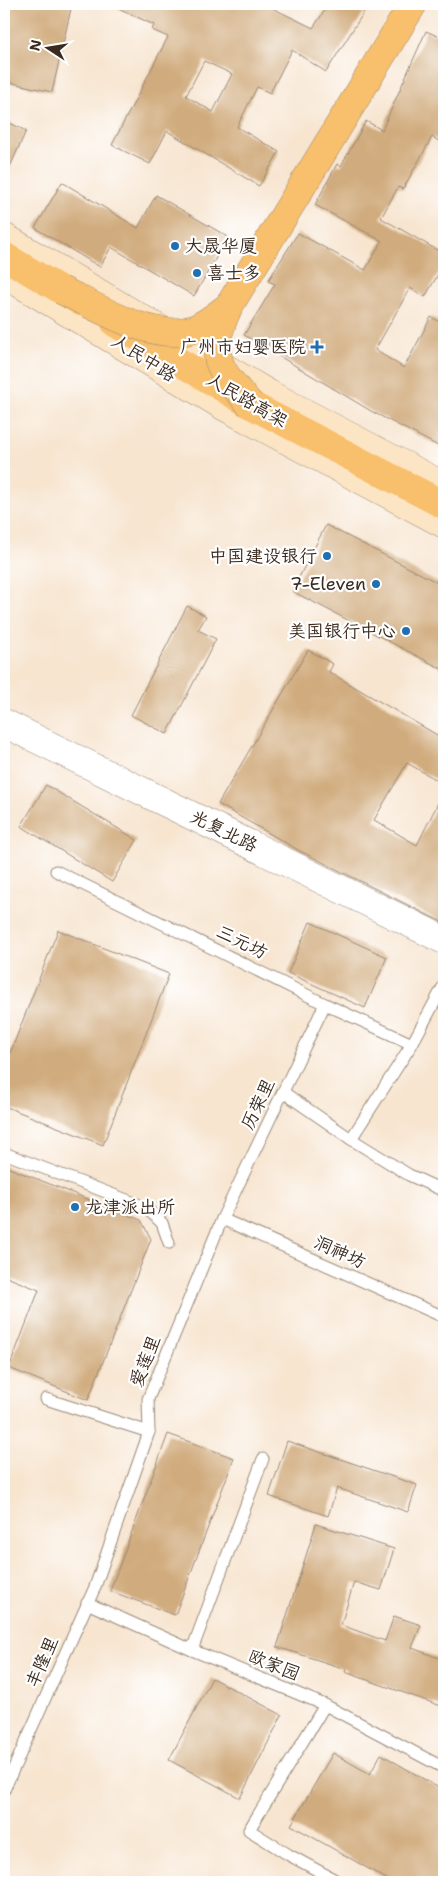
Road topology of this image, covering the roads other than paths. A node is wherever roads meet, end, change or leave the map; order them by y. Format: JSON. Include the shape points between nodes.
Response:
{"nodes":[{"id":1,"x":413,"y":4,"type":"edge"},
{"id":2,"x":4,"y":237,"type":"edge"},
{"id":3,"x":4,"y":256,"type":"edge"},
{"id":4,"x":4,"y":274,"type":"edge"},
{"id":5,"x":61,"y":290,"type":"junction"},
{"id":6,"x":229,"y":306,"type":"junction"},
{"id":7,"x":252,"y":405,"type":"junction"},
{"id":8,"x":444,"y":486,"type":"edge"},
{"id":9,"x":444,"y":505,"type":"edge"},
{"id":10,"x":444,"y":524,"type":"edge"},
{"id":11,"x":4,"y":723,"type":"edge"},
{"id":12,"x":56,"y":871,"type":"dead end"},
{"id":13,"x":444,"y":940,"type":"edge"},
{"id":14,"x":444,"y":985,"type":"edge"},
{"id":15,"x":325,"y":1004,"type":"junction"},
{"id":16,"x":412,"y":1044,"type":"junction"},
{"id":17,"x":283,"y":1092,"type":"junction"},
{"id":18,"x":351,"y":1140,"type":"junction"},
{"id":19,"x":4,"y":1153,"type":"edge"},
{"id":20,"x":444,"y":1192,"type":"edge"},
{"id":21,"x":222,"y":1219,"type":"junction"},
{"id":22,"x":169,"y":1243,"type":"dead end"},
{"id":23,"x":444,"y":1317,"type":"edge"},
{"id":24,"x":46,"y":1398,"type":"dead end"},
{"id":25,"x":150,"y":1432,"type":"junction"},
{"id":26,"x":263,"y":1459,"type":"dead end"},
{"id":27,"x":87,"y":1603,"type":"junction"},
{"id":28,"x":192,"y":1650,"type":"junction"},
{"id":29,"x":325,"y":1705,"type":"junction"},
{"id":30,"x":444,"y":1768,"type":"edge"},
{"id":31,"x":4,"y":1790,"type":"edge"},
{"id":32,"x":338,"y":1882,"type":"edge"}],
"edges":[{"from":1,"to":6,"type":"main road"},
{"from":2,"to":8,"type":"main road","name":"人民中路","via":[[269,394]]},
{"from":3,"to":5,"type":"main road","name":"人民路高架"},
{"from":4,"to":10,"type":"main road","name":"人民中路","via":[[225,407]]},
{"from":5,"to":6,"type":"main road","bridge":true,"via":[[153,331],[192,330]]},
{"from":5,"to":7,"type":"main road","name":"人民路高架","bridge":true},
{"from":6,"to":7,"type":"main road","bridge":true,"via":[[217,335],[216,354],[229,381]]},
{"from":7,"to":9,"type":"main road","name":"人民路高架"},
{"from":11,"to":13,"type":"street","name":"光复北路"},
{"from":12,"to":15,"type":"lane","name":"三元坊"},
{"from":14,"to":16,"type":"lane"},
{"from":15,"to":16,"type":"lane","name":"三元坊"},
{"from":15,"to":17,"type":"lane","name":"历荣里"},
{"from":16,"to":18,"type":"lane"},
{"from":17,"to":18,"type":"lane"},
{"from":17,"to":21,"type":"lane","name":"历荣里"},
{"from":18,"to":20,"type":"lane"},
{"from":19,"to":22,"type":"lane","via":[[145,1207],[162,1223]]},
{"from":21,"to":23,"type":"lane","name":"洞神坊"},
{"from":21,"to":25,"type":"lane","name":"爱莲里","via":[[148,1399]]},
{"from":24,"to":25,"type":"lane"},
{"from":25,"to":27,"type":"lane","name":"爱莲里"},
{"from":26,"to":28,"type":"lane"},
{"from":27,"to":28,"type":"lane","name":"欧家园"},
{"from":27,"to":31,"type":"lane","name":"丰隆里"},
{"from":28,"to":29,"type":"lane","name":"欧家园"},
{"from":29,"to":30,"type":"lane","name":"欧家园"},
{"from":29,"to":32,"type":"lane","via":[[249,1830]]}]}
